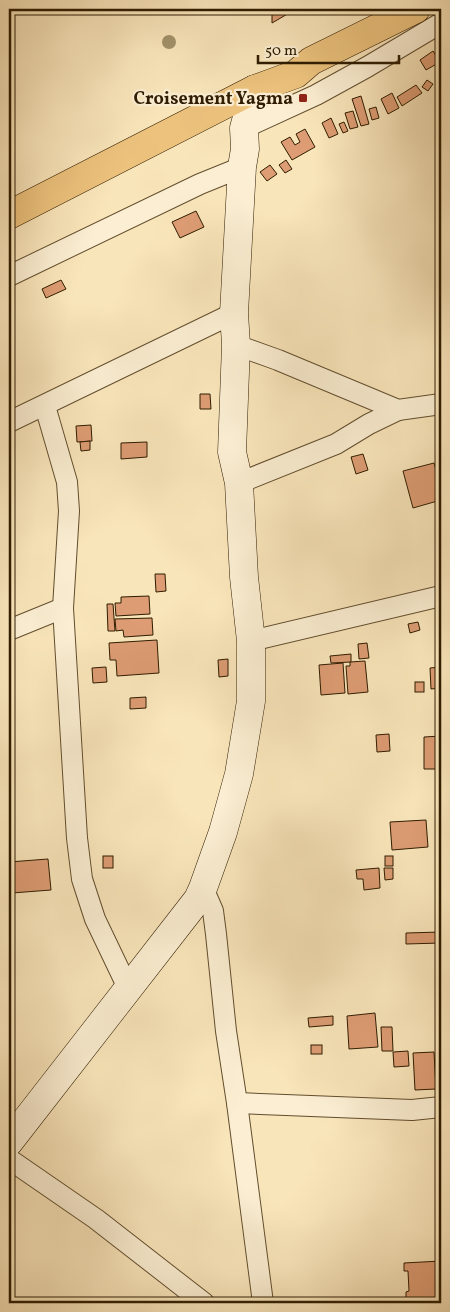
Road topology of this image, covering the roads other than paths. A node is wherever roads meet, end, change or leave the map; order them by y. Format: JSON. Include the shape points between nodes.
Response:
{"nodes":[{"id":1,"x":416,"y":9,"type":"edge"},
{"id":2,"x":441,"y":22,"type":"edge"},
{"id":3,"x":255,"y":89,"type":"junction"},
{"id":4,"x":244,"y":128,"type":"junction"},
{"id":5,"x":242,"y":166,"type":"junction"},
{"id":6,"x":9,"y":214,"type":"edge"},
{"id":7,"x":9,"y":276,"type":"edge"},
{"id":8,"x":234,"y":313,"type":"junction"},
{"id":9,"x":236,"y":344,"type":"junction"},
{"id":10,"x":441,"y":404,"type":"edge"},
{"id":11,"x":45,"y":406,"type":"junction"},
{"id":12,"x":398,"y":410,"type":"junction"},
{"id":13,"x":9,"y":422,"type":"edge"},
{"id":14,"x":239,"y":483,"type":"junction"},
{"id":15,"x":441,"y":596,"type":"edge"},
{"id":16,"x":64,"y":608,"type":"junction"},
{"id":17,"x":9,"y":630,"type":"edge"},
{"id":18,"x":251,"y":641,"type":"junction"},
{"id":19,"x":203,"y":888,"type":"junction"},
{"id":20,"x":128,"y":988,"type":"junction"},
{"id":21,"x":237,"y":1103,"type":"junction"},
{"id":22,"x":441,"y":1106,"type":"edge"},
{"id":23,"x":9,"y":1142,"type":"edge"},
{"id":24,"x":9,"y":1159,"type":"edge"},
{"id":25,"x":204,"y":1303,"type":"edge"},
{"id":26,"x":263,"y":1303,"type":"edge"}],
"edges":[{"from":1,"to":3,"type":"main road","via":[[311,61],[296,74]]},
{"from":2,"to":4,"type":"street","via":[[316,95]]},
{"from":3,"to":4,"type":"street"},
{"from":3,"to":6,"type":"main road"},
{"from":4,"to":5,"type":"street"},
{"from":5,"to":7,"type":"street"},
{"from":5,"to":8,"type":"street"},
{"from":8,"to":9,"type":"street"},
{"from":8,"to":11,"type":"street"},
{"from":9,"to":12,"type":"street"},
{"from":9,"to":14,"type":"street","via":[[232,452]]},
{"from":10,"to":12,"type":"street"},
{"from":11,"to":13,"type":"street"},
{"from":11,"to":16,"type":"street","via":[[67,482],[69,520]]},
{"from":12,"to":14,"type":"street","via":[[336,444]]},
{"from":14,"to":18,"type":"street"},
{"from":15,"to":18,"type":"street"},
{"from":16,"to":17,"type":"street"},
{"from":16,"to":20,"type":"street","via":[[82,879],[95,919]]},
{"from":18,"to":19,"type":"street","via":[[251,702],[239,774]]},
{"from":19,"to":20,"type":"street","via":[[190,911]]},
{"from":19,"to":21,"type":"street","via":[[214,919]]},
{"from":20,"to":23,"type":"street"},
{"from":21,"to":22,"type":"street","via":[[412,1110]]},
{"from":21,"to":26,"type":"street"},
{"from":24,"to":25,"type":"street","via":[[96,1219]]}]}
